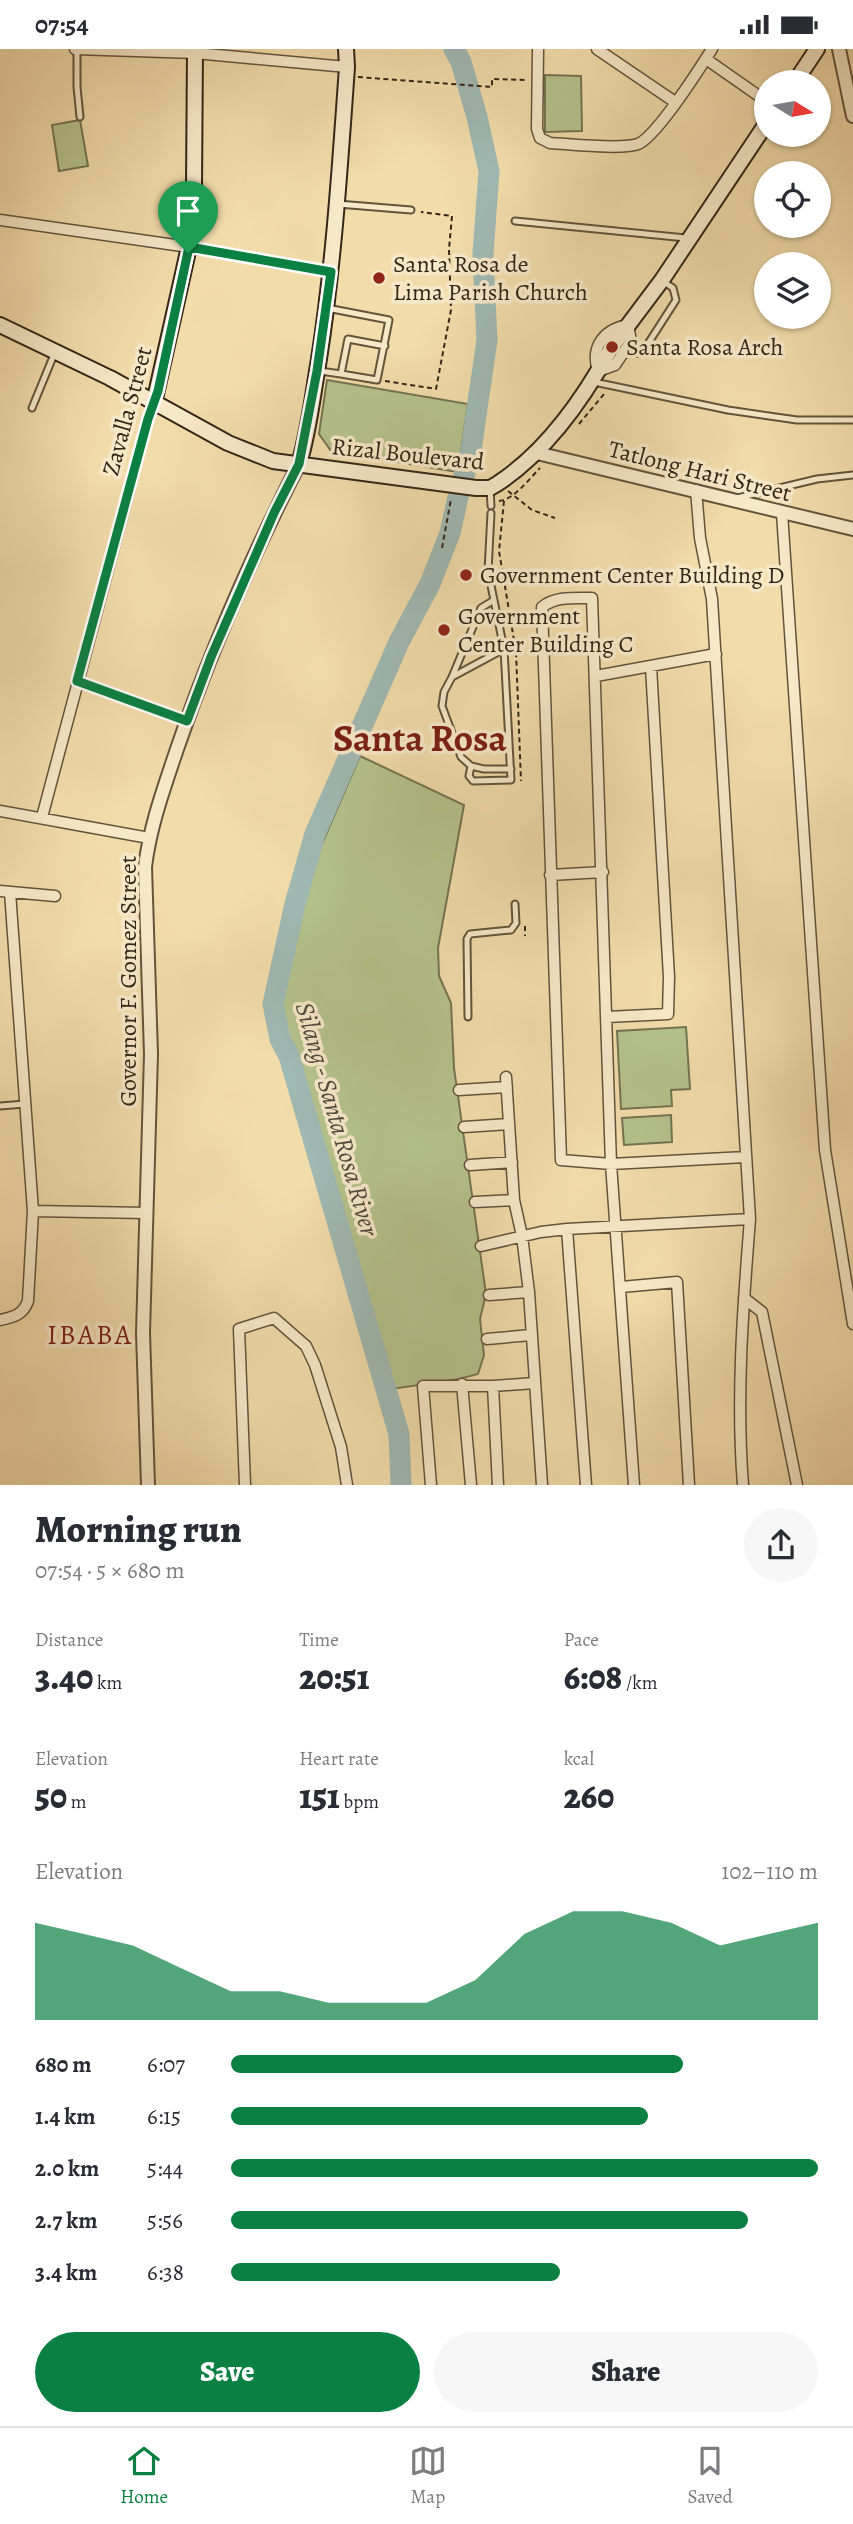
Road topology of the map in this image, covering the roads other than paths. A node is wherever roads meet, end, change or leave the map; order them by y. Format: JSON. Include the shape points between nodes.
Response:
{"nodes":[{"id":1,"x":76,"y":49,"type":"edge"},
{"id":2,"x":346,"y":49,"type":"edge"},
{"id":3,"x":538,"y":49,"type":"edge"},
{"id":4,"x":597,"y":49,"type":"edge"},
{"id":5,"x":817,"y":49,"type":"edge"},
{"id":6,"x":839,"y":49,"type":"edge"},
{"id":7,"x":195,"y":51,"type":"edge"},
{"id":8,"x":709,"y":54,"type":"edge"},
{"id":9,"x":802,"y":70,"type":"edge"},
{"id":10,"x":347,"y":71,"type":"junction"},
{"id":11,"x":754,"y":91,"type":"edge"},
{"id":12,"x":674,"y":102,"type":"junction"},
{"id":13,"x":80,"y":117,"type":"dead end"},
{"id":14,"x":853,"y":117,"type":"edge"},
{"id":15,"x":754,"y":142,"type":"edge"},
{"id":16,"x":338,"y":204,"type":"junction"},
{"id":17,"x":411,"y":211,"type":"road end"},
{"id":18,"x":0,"y":220,"type":"edge"},
{"id":19,"x":515,"y":221,"type":"dead end"},
{"id":20,"x":690,"y":238,"type":"junction"},
{"id":21,"x":189,"y":247,"type":"junction"},
{"id":22,"x":331,"y":272,"type":"junction"},
{"id":23,"x":662,"y":279,"type":"junction"},
{"id":24,"x":327,"y":308,"type":"junction"},
{"id":25,"x":0,"y":325,"type":"edge"},
{"id":26,"x":628,"y":325,"type":"junction"},
{"id":27,"x":384,"y":345,"type":"junction"},
{"id":28,"x":615,"y":349,"type":"junction"},
{"id":29,"x":55,"y":352,"type":"junction"},
{"id":30,"x":317,"y":371,"type":"junction"},
{"id":31,"x":341,"y":374,"type":"junction"},
{"id":32,"x":595,"y":376,"type":"junction"},
{"id":33,"x":154,"y":403,"type":"junction"},
{"id":34,"x":32,"y":408,"type":"dead end"},
{"id":35,"x":853,"y":420,"type":"edge"},
{"id":36,"x":537,"y":453,"type":"junction"},
{"id":37,"x":299,"y":464,"type":"junction"},
{"id":38,"x":853,"y":475,"type":"edge"},
{"id":39,"x":489,"y":486,"type":"junction"},
{"id":40,"x":696,"y":490,"type":"junction"},
{"id":41,"x":734,"y":499,"type":"junction"},
{"id":42,"x":782,"y":513,"type":"junction"},
{"id":43,"x":853,"y":529,"type":"edge"},
{"id":44,"x":494,"y":600,"type":"junction"},
{"id":45,"x":504,"y":649,"type":"junction"},
{"id":46,"x":716,"y":654,"type":"junction"},
{"id":47,"x":651,"y":667,"type":"junction"},
{"id":48,"x":596,"y":676,"type":"junction"},
{"id":49,"x":452,"y":677,"type":"junction"},
{"id":50,"x":77,"y":681,"type":"junction"},
{"id":51,"x":187,"y":721,"type":"junction"},
{"id":52,"x":471,"y":766,"type":"junction"},
{"id":53,"x":511,"y":775,"type":"junction"},
{"id":54,"x":0,"y":811,"type":"edge"},
{"id":55,"x":42,"y":817,"type":"junction"},
{"id":56,"x":149,"y":838,"type":"junction"},
{"id":57,"x":603,"y":872,"type":"junction"},
{"id":58,"x":550,"y":875,"type":"junction"},
{"id":59,"x":5,"y":891,"type":"edge"},
{"id":60,"x":55,"y":896,"type":"dead end"},
{"id":61,"x":516,"y":904,"type":"dead end"},
{"id":62,"x":468,"y":1017,"type":"dead end"},
{"id":63,"x":607,"y":1017,"type":"junction"},
{"id":64,"x":459,"y":1090,"type":"dead end"},
{"id":65,"x":26,"y":1104,"type":"junction"},
{"id":66,"x":0,"y":1106,"type":"edge"},
{"id":67,"x":509,"y":1124,"type":"junction"},
{"id":68,"x":464,"y":1127,"type":"dead end"},
{"id":69,"x":746,"y":1157,"type":"junction"},
{"id":70,"x":512,"y":1162,"type":"junction"},
{"id":71,"x":611,"y":1164,"type":"junction"},
{"id":72,"x":470,"y":1165,"type":"dead end"},
{"id":73,"x":514,"y":1200,"type":"junction"},
{"id":74,"x":475,"y":1202,"type":"dead end"},
{"id":75,"x":33,"y":1211,"type":"junction"},
{"id":76,"x":146,"y":1213,"type":"junction"},
{"id":77,"x":750,"y":1219,"type":"junction"},
{"id":78,"x":616,"y":1226,"type":"junction"},
{"id":79,"x":567,"y":1229,"type":"junction"},
{"id":80,"x":522,"y":1236,"type":"junction"},
{"id":81,"x":481,"y":1246,"type":"dead end"},
{"id":82,"x":621,"y":1287,"type":"junction"},
{"id":83,"x":529,"y":1292,"type":"junction"},
{"id":84,"x":489,"y":1295,"type":"dead end"},
{"id":85,"x":744,"y":1298,"type":"junction"},
{"id":86,"x":0,"y":1319,"type":"edge"},
{"id":87,"x":853,"y":1324,"type":"edge"},
{"id":88,"x":531,"y":1335,"type":"junction"},
{"id":89,"x":487,"y":1339,"type":"dead end"},
{"id":90,"x":534,"y":1383,"type":"junction"},
{"id":91,"x":462,"y":1384,"type":"junction"},
{"id":92,"x":493,"y":1386,"type":"junction"},
{"id":93,"x":148,"y":1485,"type":"edge"},
{"id":94,"x":245,"y":1485,"type":"edge"},
{"id":95,"x":347,"y":1485,"type":"edge"},
{"id":96,"x":431,"y":1485,"type":"edge"},
{"id":97,"x":471,"y":1485,"type":"edge"},
{"id":98,"x":498,"y":1485,"type":"edge"},
{"id":99,"x":542,"y":1485,"type":"edge"},
{"id":100,"x":586,"y":1485,"type":"edge"},
{"id":101,"x":634,"y":1485,"type":"edge"},
{"id":102,"x":690,"y":1485,"type":"edge"},
{"id":103,"x":743,"y":1485,"type":"edge"},
{"id":104,"x":797,"y":1485,"type":"edge"}],
"edges":[{"from":1,"to":7,"type":"street"},
{"from":1,"to":13,"type":"lane"},
{"from":2,"to":10,"type":"main road"},
{"from":3,"to":12,"type":"street","via":[[537,129],[540,138],[550,143],[638,143],[654,132]]},
{"from":4,"to":12,"type":"street"},
{"from":5,"to":9,"type":"main road"},
{"from":6,"to":14,"type":"street"},
{"from":7,"to":10,"type":"street"},
{"from":7,"to":21,"type":"main road","name":"Zavalla Street"},
{"from":8,"to":11,"type":"street"},
{"from":8,"to":12,"type":"street"},
{"from":10,"to":16,"type":"main road"},
{"from":15,"to":20,"type":"main road","name":"Rizal Boulevard"},
{"from":16,"to":17,"type":"lane"},
{"from":16,"to":22,"type":"main road"},
{"from":18,"to":21,"type":"street"},
{"from":19,"to":20,"type":"lane"},
{"from":20,"to":23,"type":"main road","name":"Rizal Boulevard"},
{"from":21,"to":22,"type":"street"},
{"from":21,"to":33,"type":"main road","name":"Zavalla Street"},
{"from":22,"to":24,"type":"main road"},
{"from":23,"to":26,"type":"main road","name":"Rizal Boulevard"},
{"from":23,"to":28,"type":"lane","via":[[673,288],[676,300],[642,353]]},
{"from":24,"to":27,"type":"lane","via":[[390,320]]},
{"from":24,"to":30,"type":"main road"},
{"from":25,"to":29,"type":"main road","name":"Rizal Boulevard"},
{"from":26,"to":28,"type":"main road","name":"Rizal Boulevard"},
{"from":26,"to":32,"type":"street","via":[[605,334],[597,347]]},
{"from":27,"to":31,"type":"lane","via":[[348,339]]},
{"from":27,"to":31,"type":"lane","via":[[377,380]]},
{"from":28,"to":32,"type":"main road","name":"Rizal Boulevard"},
{"from":29,"to":33,"type":"main road","name":"Rizal Boulevard"},
{"from":29,"to":34,"type":"lane"},
{"from":30,"to":31,"type":"lane"},
{"from":30,"to":37,"type":"main road"},
{"from":32,"to":35,"type":"lane","via":[[739,411],[797,420]]},
{"from":32,"to":36,"type":"main road","name":"Rizal Boulevard"},
{"from":33,"to":37,"type":"main road","name":"Rizal Boulevard","via":[[228,443],[273,461]]},
{"from":33,"to":50,"type":"street","name":"Zavalla Street"},
{"from":36,"to":39,"type":"main road","name":"Rizal Boulevard"},
{"from":36,"to":40,"type":"street","name":"Tatlong Hari Street"},
{"from":37,"to":39,"type":"main road","name":"Rizal Boulevard","via":[[450,492]]},
{"from":37,"to":51,"type":"street","name":"Governor F. Gomez Street","via":[[211,657]]},
{"from":38,"to":41,"type":"lane"},
{"from":39,"to":44,"type":"lane","via":[[488,571]]},
{"from":40,"to":41,"type":"street","name":"Tatlong Hari Street"},
{"from":40,"to":46,"type":"street"},
{"from":41,"to":42,"type":"street","name":"Tatlong Hari Street"},
{"from":42,"to":43,"type":"street","name":"Tatlong Hari Street"},
{"from":42,"to":87,"type":"street","via":[[825,1150]]},
{"from":44,"to":45,"type":"lane"},
{"from":44,"to":49,"type":"lane","via":[[481,608]]},
{"from":45,"to":49,"type":"lane"},
{"from":45,"to":53,"type":"lane"},
{"from":46,"to":47,"type":"street"},
{"from":46,"to":69,"type":"street"},
{"from":47,"to":48,"type":"street"},
{"from":47,"to":63,"type":"street","via":[[668,1014]]},
{"from":48,"to":57,"type":"street"},
{"from":48,"to":58,"type":"street","via":[[592,598],[549,602],[542,607]]},
{"from":49,"to":52,"type":"lane","via":[[442,706],[456,748]]},
{"from":50,"to":51,"type":"street"},
{"from":50,"to":55,"type":"street","name":"Zavalla Street"},
{"from":51,"to":56,"type":"street","name":"Governor F. Gomez Street"},
{"from":52,"to":53,"type":"lane"},
{"from":52,"to":53,"type":"lane","via":[[472,781]]},
{"from":54,"to":55,"type":"street"},
{"from":55,"to":56,"type":"street"},
{"from":56,"to":76,"type":"street","name":"Governor F. Gomez Street","via":[[145,867],[151,1054]]},
{"from":57,"to":58,"type":"street"},
{"from":57,"to":63,"type":"street"},
{"from":58,"to":71,"type":"street","via":[[561,1160]]},
{"from":59,"to":60,"type":"street"},
{"from":59,"to":65,"type":"street"},
{"from":61,"to":62,"type":"lane","via":[[516,923],[511,930],[470,934],[467,939]]},
{"from":63,"to":71,"type":"street"},
{"from":64,"to":67,"type":"street","via":[[507,1082]]},
{"from":65,"to":66,"type":"lane"},
{"from":65,"to":75,"type":"street"},
{"from":67,"to":68,"type":"street"},
{"from":67,"to":70,"type":"street"},
{"from":69,"to":71,"type":"street"},
{"from":69,"to":77,"type":"street"},
{"from":70,"to":72,"type":"street"},
{"from":70,"to":73,"type":"street"},
{"from":71,"to":78,"type":"street"},
{"from":73,"to":74,"type":"street"},
{"from":73,"to":80,"type":"street"},
{"from":75,"to":76,"type":"street"},
{"from":75,"to":86,"type":"street","via":[[28,1301],[15,1317]]},
{"from":76,"to":93,"type":"street","name":"Governor F. Gomez Street"},
{"from":77,"to":78,"type":"street"},
{"from":77,"to":85,"type":"street"},
{"from":78,"to":79,"type":"street"},
{"from":78,"to":82,"type":"street"},
{"from":79,"to":80,"type":"street"},
{"from":79,"to":100,"type":"street"},
{"from":80,"to":81,"type":"street"},
{"from":80,"to":83,"type":"street"},
{"from":82,"to":101,"type":"street"},
{"from":82,"to":102,"type":"street","via":[[677,1282]]},
{"from":83,"to":84,"type":"street"},
{"from":83,"to":88,"type":"street"},
{"from":85,"to":103,"type":"street"},
{"from":85,"to":104,"type":"street","via":[[762,1312]]},
{"from":88,"to":89,"type":"street"},
{"from":88,"to":90,"type":"street"},
{"from":90,"to":92,"type":"street"},
{"from":90,"to":99,"type":"street"},
{"from":91,"to":92,"type":"street"},
{"from":91,"to":96,"type":"street","via":[[423,1386]]},
{"from":91,"to":97,"type":"street"},
{"from":92,"to":98,"type":"street"},
{"from":94,"to":95,"type":"street","via":[[239,1329],[274,1318],[306,1346],[315,1365],[341,1447]]}]}
